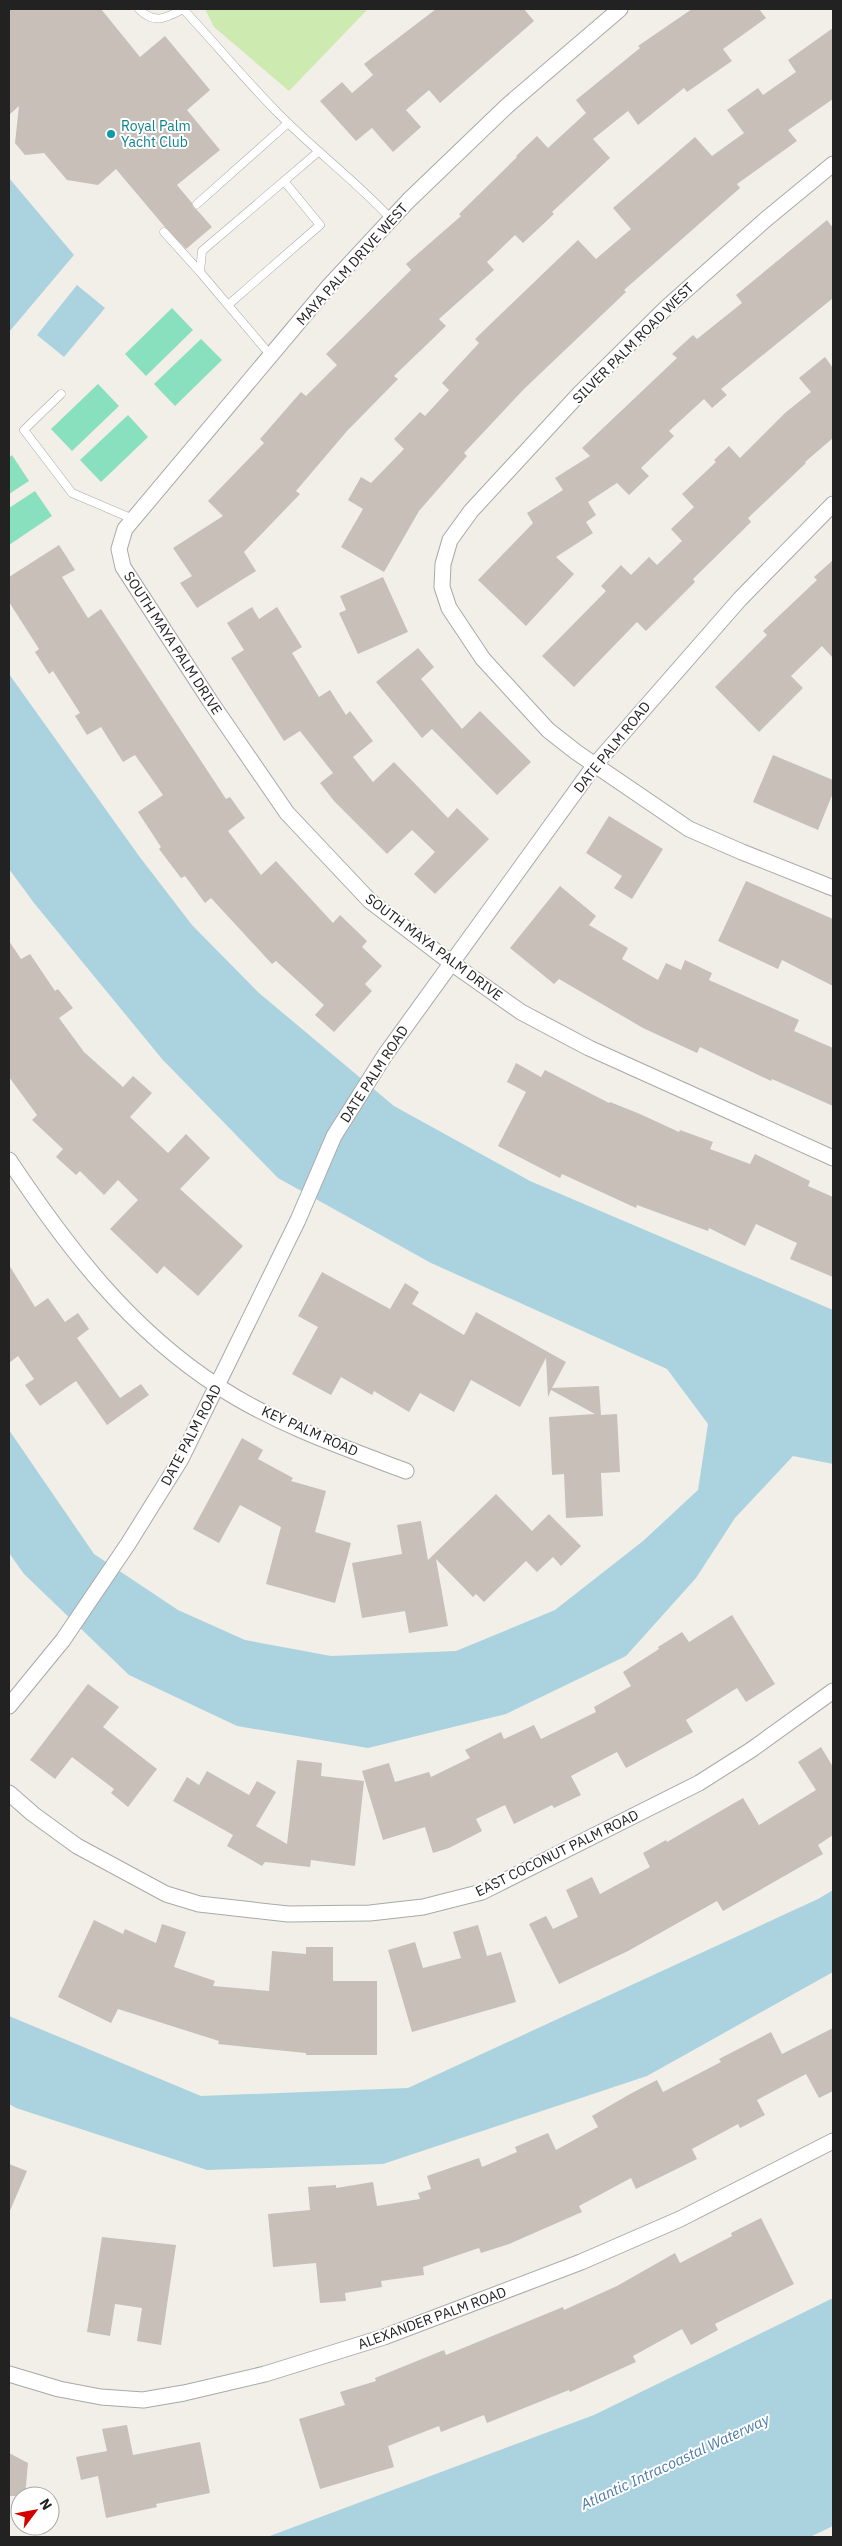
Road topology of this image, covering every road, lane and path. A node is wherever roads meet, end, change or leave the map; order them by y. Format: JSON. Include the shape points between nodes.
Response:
{"nodes":[{"id":1,"x":138,"y":9,"type":"edge"},
{"id":2,"x":183,"y":9,"type":"edge"},
{"id":3,"x":620,"y":9,"type":"edge"},
{"id":4,"x":288,"y":123,"type":"junction"},
{"id":5,"x":318,"y":152,"type":"junction"},
{"id":6,"x":833,"y":164,"type":"edge"},
{"id":7,"x":284,"y":181,"type":"junction"},
{"id":8,"x":197,"y":204,"type":"dead end"},
{"id":9,"x":391,"y":220,"type":"junction"},
{"id":10,"x":164,"y":232,"type":"dead end"},
{"id":11,"x":200,"y":272,"type":"junction"},
{"id":12,"x":228,"y":305,"type":"junction"},
{"id":13,"x":272,"y":356,"type":"junction"},
{"id":14,"x":61,"y":394,"type":"dead end"},
{"id":15,"x":833,"y":504,"type":"edge"},
{"id":16,"x":133,"y":520,"type":"junction"},
{"id":17,"x":119,"y":550,"type":"joint"},
{"id":18,"x":594,"y":766,"type":"junction"},
{"id":19,"x":833,"y":888,"type":"edge"},
{"id":20,"x":450,"y":962,"type":"junction"},
{"id":21,"x":833,"y":1158,"type":"edge"},
{"id":22,"x":9,"y":1160,"type":"edge"},
{"id":23,"x":217,"y":1386,"type":"junction"},
{"id":24,"x":406,"y":1471,"type":"dead end"},
{"id":25,"x":833,"y":1691,"type":"edge"},
{"id":26,"x":9,"y":1706,"type":"edge"},
{"id":27,"x":9,"y":1793,"type":"edge"},
{"id":28,"x":833,"y":2141,"type":"edge"},
{"id":29,"x":9,"y":2374,"type":"edge"}],
"edges":[{"from":1,"to":2,"type":"lane","via":[[156,20]]},
{"from":2,"to":4,"type":"lane"},
{"from":3,"to":9,"type":"street","name":"MAYA PALM DRIVE WEST","via":[[508,105]]},
{"from":4,"to":5,"type":"lane"},
{"from":4,"to":8,"type":"lane"},
{"from":5,"to":7,"type":"lane"},
{"from":5,"to":9,"type":"lane","via":[[367,192]]},
{"from":6,"to":18,"type":"street","name":"SILVER PALM ROAD WEST","via":[[667,307],[471,511],[450,540],[442,564],[442,587],[461,628],[508,688],[548,730]]},
{"from":7,"to":11,"type":"lane","via":[[202,251]]},
{"from":7,"to":12,"type":"lane","via":[[320,225]]},
{"from":9,"to":13,"type":"street","name":"MAYA PALM DRIVE WEST","via":[[329,286]]},
{"from":10,"to":11,"type":"lane"},
{"from":11,"to":12,"type":"lane"},
{"from":12,"to":13,"type":"lane"},
{"from":13,"to":16,"type":"street","name":"MAYA PALM DRIVE WEST"},
{"from":14,"to":16,"type":"lane","via":[[24,430],[72,493]]},
{"from":15,"to":18,"type":"street","name":"DATE PALM ROAD","via":[[740,599]]},
{"from":16,"to":17,"type":"street","name":"MAYA PALM DRIVE WEST","via":[[125,529]]},
{"from":17,"to":20,"type":"street","name":"SOUTH MAYA PALM DRIVE","via":[[123,567],[287,813],[370,901]]},
{"from":18,"to":19,"type":"street","name":"SILVER PALM ROAD WEST","via":[[689,829]]},
{"from":18,"to":20,"type":"street","name":"DATE PALM ROAD"},
{"from":20,"to":21,"type":"street","name":"SOUTH MAYA PALM DRIVE","via":[[521,1012],[588,1048]]},
{"from":20,"to":23,"type":"street","name":"DATE PALM ROAD","via":[[334,1136],[298,1220]]},
{"from":22,"to":23,"type":"street","name":"KEY PALM ROAD","via":[[90,1274],[161,1345]]},
{"from":23,"to":24,"type":"street","name":"KEY PALM ROAD","via":[[317,1438]]},
{"from":23,"to":26,"type":"street","name":"DATE PALM ROAD","via":[[181,1460],[128,1544],[63,1640]]},
{"from":25,"to":27,"type":"street","name":"EAST COCONUT PALM ROAD","via":[[752,1750],[699,1783],[482,1892],[423,1907],[370,1913],[288,1914],[199,1904],[166,1894],[77,1846]]},
{"from":28,"to":29,"type":"street","name":"ALEXANDER PALM ROAD","via":[[680,2219],[581,2262],[384,2337],[265,2374],[143,2400],[59,2389]]}]}
